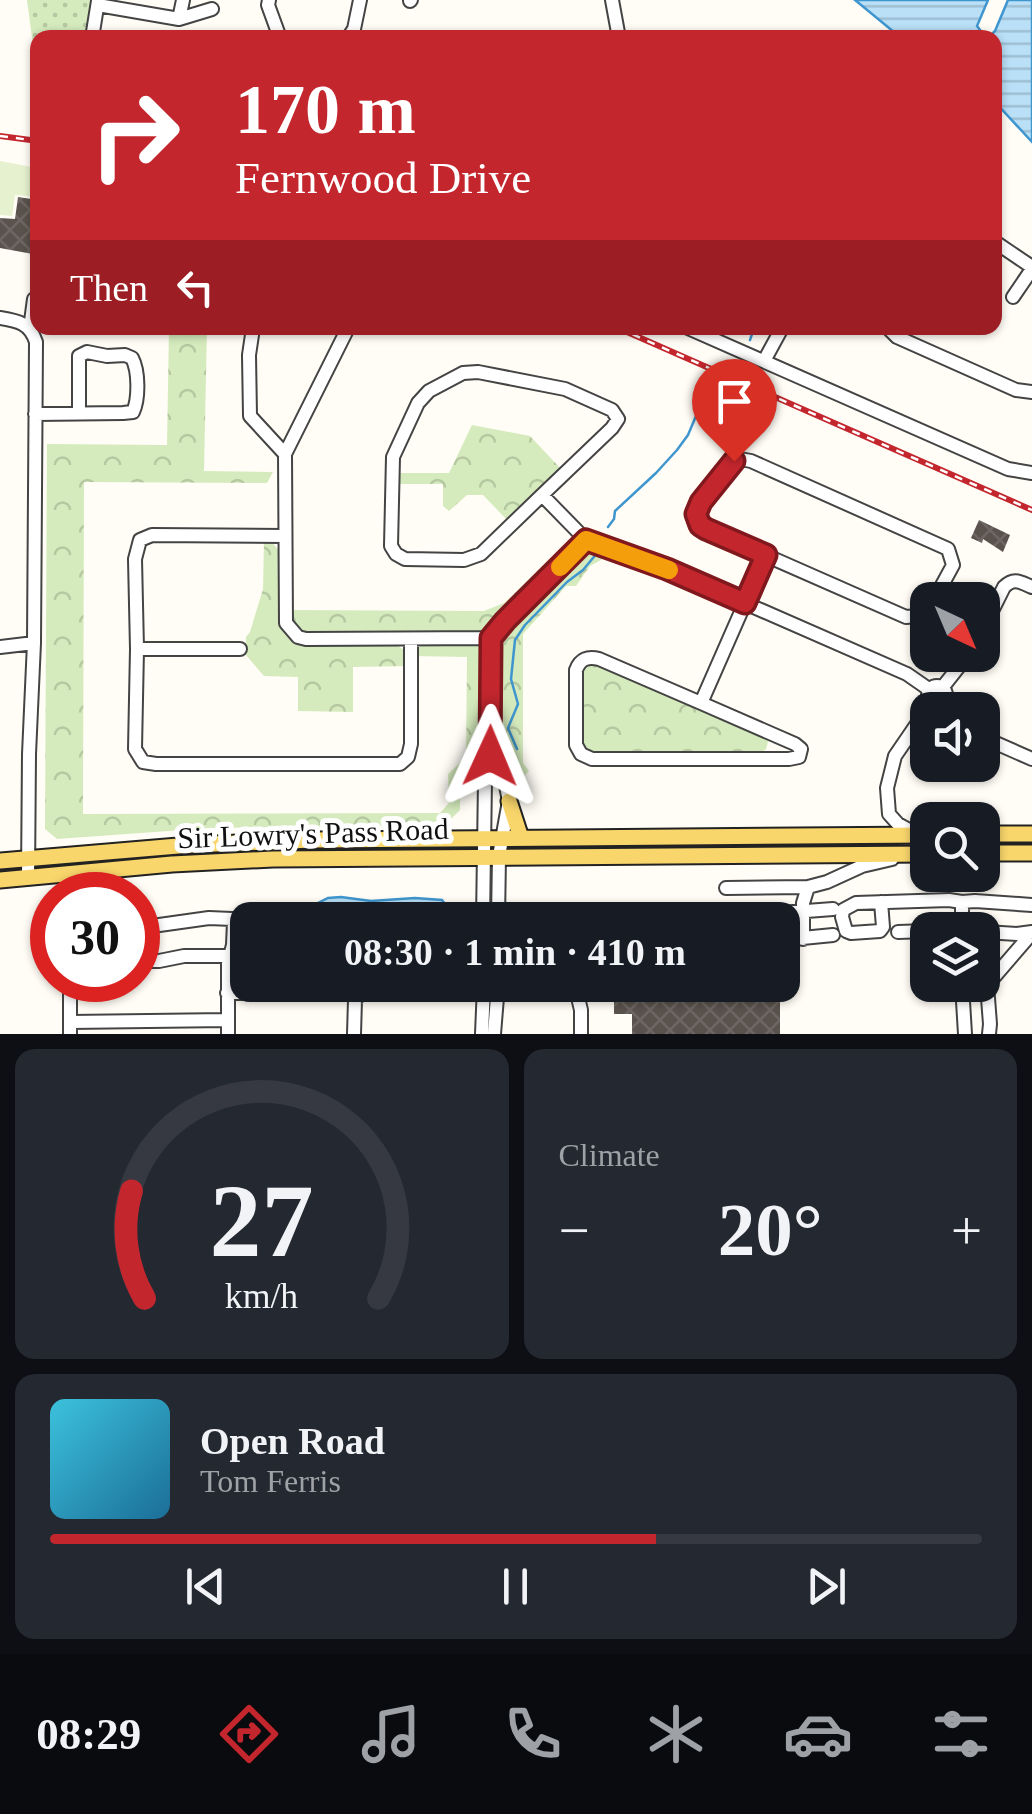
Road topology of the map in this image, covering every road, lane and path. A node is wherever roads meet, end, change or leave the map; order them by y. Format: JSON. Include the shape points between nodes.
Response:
{"nodes":[{"id":1,"x":183,"y":0,"type":"edge"},
{"id":2,"x":269,"y":0,"type":"edge"},
{"id":3,"x":360,"y":0,"type":"edge"},
{"id":4,"x":612,"y":0,"type":"edge"},
{"id":5,"x":98,"y":2,"type":"edge"},
{"id":6,"x":212,"y":9,"type":"dead end"},
{"id":7,"x":179,"y":19,"type":"junction"},
{"id":8,"x":93,"y":30,"type":"edge"},
{"id":9,"x":277,"y":30,"type":"edge"},
{"id":10,"x":352,"y":30,"type":"edge"},
{"id":11,"x":618,"y":30,"type":"edge"},
{"id":12,"x":1002,"y":247,"type":"edge"},
{"id":13,"x":1032,"y":268,"type":"edge"},
{"id":14,"x":1012,"y":297,"type":"dead end"},
{"id":15,"x":0,"y":318,"type":"edge"},
{"id":16,"x":30,"y":329,"type":"edge"},
{"id":17,"x":33,"y":335,"type":"edge"},
{"id":18,"x":252,"y":335,"type":"edge"},
{"id":19,"x":345,"y":335,"type":"edge"},
{"id":20,"x":704,"y":335,"type":"edge"},
{"id":21,"x":778,"y":335,"type":"edge"},
{"id":22,"x":895,"y":335,"type":"edge"},
{"id":23,"x":764,"y":361,"type":"junction"},
{"id":24,"x":1032,"y":392,"type":"edge"},
{"id":25,"x":79,"y":413,"type":"junction"},
{"id":26,"x":35,"y":414,"type":"junction"},
{"id":27,"x":286,"y":454,"type":"junction"},
{"id":28,"x":1032,"y":473,"type":"edge"},
{"id":29,"x":542,"y":495,"type":"junction"},
{"id":30,"x":285,"y":536,"type":"junction"},
{"id":31,"x":586,"y":540,"type":"junction"},
{"id":32,"x":766,"y":555,"type":"junction"},
{"id":33,"x":945,"y":582,"type":"edge"},
{"id":34,"x":1032,"y":587,"type":"edge"},
{"id":35,"x":1000,"y":595,"type":"edge"},
{"id":36,"x":745,"y":603,"type":"junction"},
{"id":37,"x":910,"y":617,"type":"edge"},
{"id":38,"x":491,"y":638,"type":"junction"},
{"id":39,"x":411,"y":639,"type":"junction"},
{"id":40,"x":34,"y":643,"type":"junction"},
{"id":41,"x":0,"y":646,"type":"edge"},
{"id":42,"x":137,"y":649,"type":"junction"},
{"id":43,"x":240,"y":649,"type":"dead end"},
{"id":44,"x":929,"y":692,"type":"edge"},
{"id":45,"x":701,"y":703,"type":"junction"},
{"id":46,"x":769,"y":733,"type":"junction"},
{"id":47,"x":910,"y":736,"type":"edge"},
{"id":48,"x":1000,"y":745,"type":"edge"},
{"id":49,"x":490,"y":756,"type":"junction"},
{"id":50,"x":1032,"y":758,"type":"edge"},
{"id":51,"x":765,"y":759,"type":"junction"},
{"id":52,"x":509,"y":801,"type":"junction"},
{"id":53,"x":910,"y":829,"type":"edge"},
{"id":54,"x":1000,"y":834,"type":"edge"},
{"id":55,"x":1032,"y":834,"type":"edge"},
{"id":56,"x":910,"y":835,"type":"edge"},
{"id":57,"x":484,"y":838,"type":"junction"},
{"id":58,"x":501,"y":838,"type":"junction"},
{"id":59,"x":520,"y":838,"type":"junction"},
{"id":60,"x":1000,"y":853,"type":"edge"},
{"id":61,"x":1032,"y":853,"type":"edge"},
{"id":62,"x":910,"y":854,"type":"edge"},
{"id":63,"x":491,"y":856,"type":"junction"},
{"id":64,"x":910,"y":856,"type":"edge"},
{"id":65,"x":29,"y":858,"type":"junction"},
{"id":66,"x":0,"y":861,"type":"edge"},
{"id":67,"x":28,"y":877,"type":"junction"},
{"id":68,"x":0,"y":880,"type":"edge"},
{"id":69,"x":808,"y":887,"type":"junction"},
{"id":70,"x":726,"y":888,"type":"dead end"},
{"id":71,"x":485,"y":902,"type":"edge"},
{"id":72,"x":496,"y":902,"type":"edge"},
{"id":73,"x":881,"y":902,"type":"dead end"},
{"id":74,"x":962,"y":902,"type":"junction"},
{"id":75,"x":1032,"y":906,"type":"edge"},
{"id":76,"x":833,"y":909,"type":"dead end"},
{"id":77,"x":802,"y":911,"type":"junction"},
{"id":78,"x":962,"y":912,"type":"edge"},
{"id":79,"x":230,"y":919,"type":"edge"},
{"id":80,"x":160,"y":926,"type":"edge"},
{"id":81,"x":898,"y":932,"type":"dead end"},
{"id":82,"x":910,"y":932,"type":"edge"},
{"id":83,"x":1032,"y":932,"type":"edge"},
{"id":84,"x":1000,"y":933,"type":"edge"},
{"id":85,"x":833,"y":935,"type":"dead end"},
{"id":86,"x":800,"y":939,"type":"edge"},
{"id":87,"x":803,"y":939,"type":"junction"},
{"id":88,"x":230,"y":956,"type":"joint"},
{"id":89,"x":160,"y":961,"type":"edge"},
{"id":90,"x":1000,"y":969,"type":"edge"},
{"id":91,"x":228,"y":993,"type":"joint"},
{"id":92,"x":70,"y":1002,"type":"edge"},
{"id":93,"x":354,"y":1002,"type":"edge"},
{"id":94,"x":483,"y":1002,"type":"edge"},
{"id":95,"x":498,"y":1002,"type":"edge"},
{"id":96,"x":584,"y":1002,"type":"edge"},
{"id":97,"x":963,"y":1002,"type":"edge"},
{"id":98,"x":988,"y":1002,"type":"edge"},
{"id":99,"x":227,"y":1027,"type":"edge"},
{"id":100,"x":70,"y":1028,"type":"edge"},
{"id":101,"x":354,"y":1034,"type":"edge"},
{"id":102,"x":482,"y":1034,"type":"edge"},
{"id":103,"x":498,"y":1034,"type":"edge"},
{"id":104,"x":585,"y":1034,"type":"edge"},
{"id":105,"x":964,"y":1034,"type":"edge"},
{"id":106,"x":988,"y":1034,"type":"edge"}],
"edges":[{"from":1,"to":7,"type":"street"},
{"from":2,"to":9,"type":"street"},
{"from":3,"to":10,"type":"street"},
{"from":4,"to":11,"type":"street"},
{"from":5,"to":7,"type":"street"},
{"from":5,"to":8,"type":"street"},
{"from":6,"to":7,"type":"street"},
{"from":12,"to":13,"type":"street"},
{"from":13,"to":14,"type":"street"},
{"from":15,"to":16,"type":"street"},
{"from":17,"to":26,"type":"street"},
{"from":18,"to":27,"type":"street","via":[[250,416]]},
{"from":19,"to":27,"type":"street"},
{"from":20,"to":23,"type":"street"},
{"from":21,"to":23,"type":"street"},
{"from":22,"to":24,"type":"street"},
{"from":23,"to":28,"type":"street","via":[[1008,469]]},
{"from":25,"to":25,"type":"street","via":[[82,353],[132,358],[135,410]]},
{"from":25,"to":26,"type":"street"},
{"from":26,"to":40,"type":"street"},
{"from":27,"to":30,"type":"street"},
{"from":29,"to":29,"type":"street","via":[[471,559],[405,559],[391,546],[392,457],[422,396],[463,373],[565,389],[616,413],[612,428]]},
{"from":29,"to":31,"type":"street"},
{"from":30,"to":39,"type":"street","via":[[284,617],[298,637]]},
{"from":30,"to":42,"type":"street","via":[[140,540]]},
{"from":31,"to":36,"type":"street"},
{"from":31,"to":38,"type":"street"},
{"from":32,"to":33,"type":"street","via":[[706,529],[697,518],[701,502],[740,459],[948,549],[952,571]]},
{"from":32,"to":36,"type":"street"},
{"from":32,"to":37,"type":"street"},
{"from":34,"to":35,"type":"street","via":[[1015,580]]},
{"from":36,"to":44,"type":"street","via":[[907,674]]},
{"from":36,"to":45,"type":"street"},
{"from":38,"to":39,"type":"street"},
{"from":38,"to":49,"type":"street"},
{"from":39,"to":42,"type":"street","via":[[410,752],[389,765],[143,762],[135,749]]},
{"from":40,"to":41,"type":"street"},
{"from":40,"to":65,"type":"street"},
{"from":42,"to":43,"type":"street"},
{"from":45,"to":46,"type":"street"},
{"from":45,"to":51,"type":"street","via":[[588,658],[576,670],[576,745],[592,759]]},
{"from":46,"to":51,"type":"street"},
{"from":46,"to":51,"type":"street","via":[[801,752],[796,759]]},
{"from":47,"to":53,"type":"street","via":[[895,756],[888,792],[889,814]]},
{"from":48,"to":50,"type":"street"},
{"from":49,"to":52,"type":"street"},
{"from":49,"to":57,"type":"street"},
{"from":52,"to":58,"type":"street"},
{"from":52,"to":59,"type":"main road"},
{"from":54,"to":55,"type":"main road"},
{"from":56,"to":59,"type":"main road","name":"Sir Lowry's Pass Road"},
{"from":57,"to":58,"type":"main road","name":"Sir Lowry's Pass Road"},
{"from":57,"to":63,"type":"street"},
{"from":57,"to":65,"type":"main road","name":"Sir Lowry's Pass Road","via":[[252,841]]},
{"from":58,"to":59,"type":"main road","name":"Sir Lowry's Pass Road"},
{"from":58,"to":63,"type":"street"},
{"from":60,"to":61,"type":"main road"},
{"from":62,"to":63,"type":"main road","name":"Sir Lowry's Pass Road"},
{"from":63,"to":67,"type":"main road","name":"Sir Lowry's Pass Road","via":[[273,858]]},
{"from":63,"to":71,"type":"street"},
{"from":63,"to":72,"type":"street"},
{"from":64,"to":69,"type":"street"},
{"from":65,"to":66,"type":"main road","name":"Sir Lowry's Pass Road"},
{"from":65,"to":67,"type":"street"},
{"from":67,"to":68,"type":"main road","name":"Sir Lowry's Pass Road"},
{"from":69,"to":70,"type":"street"},
{"from":69,"to":77,"type":"street"},
{"from":73,"to":74,"type":"street"},
{"from":74,"to":75,"type":"street"},
{"from":74,"to":78,"type":"street"},
{"from":76,"to":77,"type":"street"},
{"from":77,"to":87,"type":"street"},
{"from":79,"to":80,"type":"street"},
{"from":81,"to":82,"type":"street"},
{"from":83,"to":84,"type":"street"},
{"from":83,"to":90,"type":"street"},
{"from":85,"to":87,"type":"street"},
{"from":86,"to":87,"type":"street"},
{"from":88,"to":89,"type":"street"},
{"from":88,"to":91,"type":"street"},
{"from":91,"to":99,"type":"street"},
{"from":92,"to":100,"type":"street"},
{"from":93,"to":101,"type":"street"},
{"from":94,"to":102,"type":"street"},
{"from":95,"to":103,"type":"street"},
{"from":96,"to":104,"type":"street"},
{"from":97,"to":105,"type":"street"},
{"from":98,"to":106,"type":"street"},
{"from":99,"to":100,"type":"street"}]}
